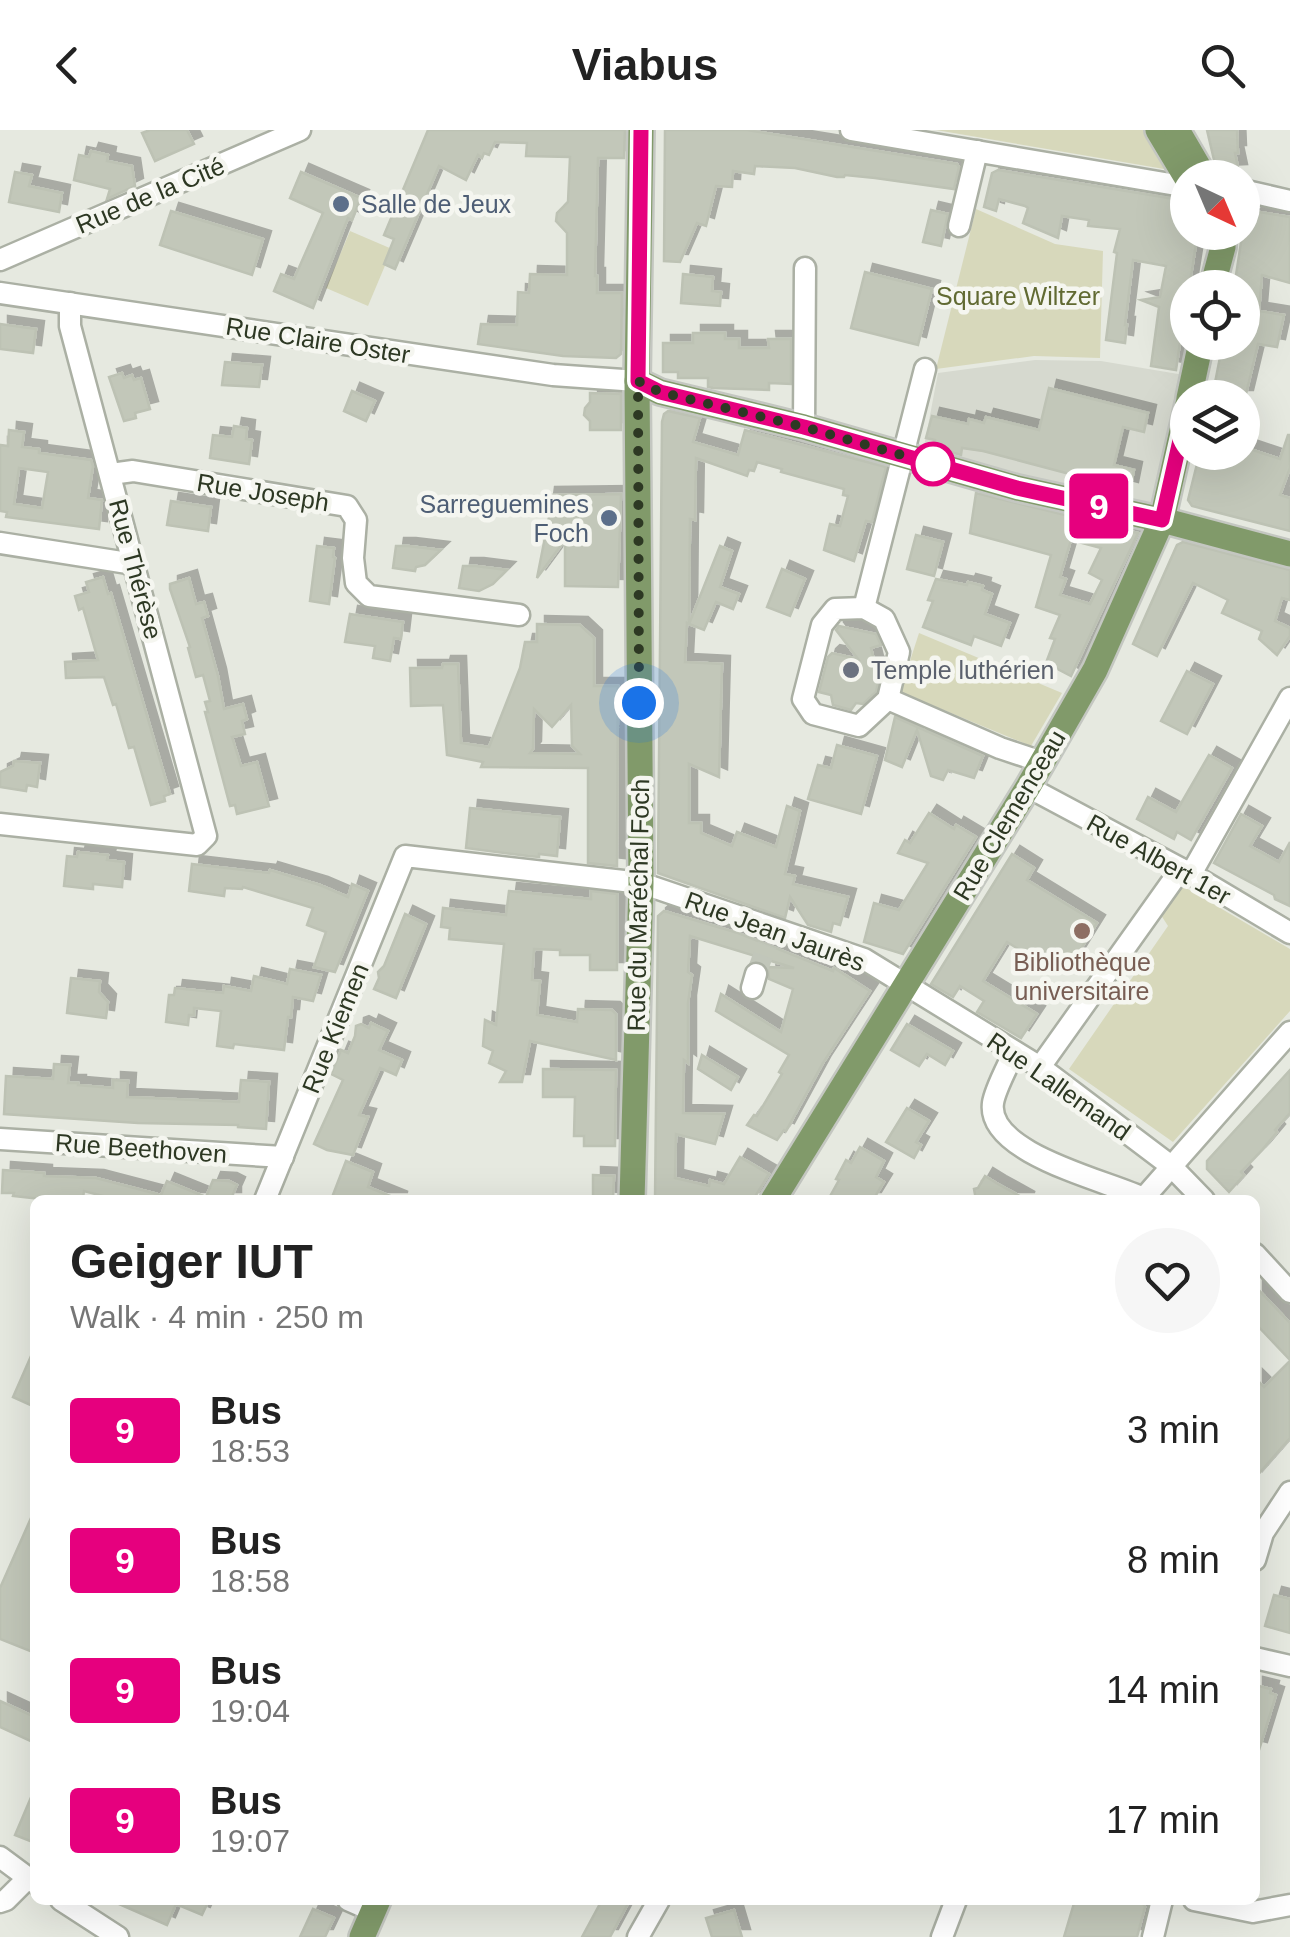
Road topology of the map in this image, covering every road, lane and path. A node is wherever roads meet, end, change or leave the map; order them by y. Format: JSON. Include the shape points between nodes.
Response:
{"nodes":[{"id":1,"x":300,"y":130,"type":"edge"},
{"id":2,"x":641,"y":130,"type":"edge"},
{"id":3,"x":850,"y":130,"type":"edge"},
{"id":4,"x":1158,"y":130,"type":"edge"},
{"id":5,"x":1184,"y":134,"type":"edge"},
{"id":6,"x":977,"y":151,"type":"junction"},
{"id":7,"x":1175,"y":160,"type":"edge"},
{"id":8,"x":1196,"y":160,"type":"edge"},
{"id":9,"x":1170,"y":181,"type":"edge"},
{"id":10,"x":959,"y":226,"type":"dead end"},
{"id":11,"x":0,"y":260,"type":"edge"},
{"id":12,"x":805,"y":268,"type":"dead end"},
{"id":13,"x":0,"y":293,"type":"edge"},
{"id":14,"x":70,"y":303,"type":"junction"},
{"id":15,"x":926,"y":369,"type":"dead end"},
{"id":16,"x":638,"y":381,"type":"junction"},
{"id":17,"x":804,"y":427,"type":"junction"},
{"id":18,"x":904,"y":456,"type":"junction"},
{"id":19,"x":1173,"y":470,"type":"edge"},
{"id":20,"x":111,"y":474,"type":"junction"},
{"id":21,"x":1162,"y":520,"type":"junction"},
{"id":22,"x":0,"y":543,"type":"edge"},
{"id":23,"x":1290,"y":554,"type":"edge"},
{"id":24,"x":134,"y":564,"type":"junction"},
{"id":25,"x":864,"y":608,"type":"junction"},
{"id":26,"x":518,"y":615,"type":"dead end"},
{"id":27,"x":888,"y":698,"type":"junction"},
{"id":28,"x":1290,"y":698,"type":"edge"},
{"id":29,"x":1042,"y":762,"type":"junction"},
{"id":30,"x":1028,"y":787,"type":"junction"},
{"id":31,"x":0,"y":824,"type":"edge"},
{"id":32,"x":404,"y":856,"type":"joint"},
{"id":33,"x":1186,"y":871,"type":"junction"},
{"id":34,"x":642,"y":884,"type":"junction"},
{"id":35,"x":1290,"y":933,"type":"edge"},
{"id":36,"x":905,"y":984,"type":"junction"},
{"id":37,"x":1290,"y":1032,"type":"edge"},
{"id":38,"x":1014,"y":1052,"type":"junction"},
{"id":39,"x":1040,"y":1068,"type":"junction"},
{"id":40,"x":0,"y":1139,"type":"edge"},
{"id":41,"x":283,"y":1157,"type":"junction"},
{"id":42,"x":1170,"y":1166,"type":"junction"},
{"id":43,"x":268,"y":1195,"type":"edge"},
{"id":44,"x":632,"y":1195,"type":"edge"},
{"id":45,"x":777,"y":1195,"type":"edge"},
{"id":46,"x":1135,"y":1195,"type":"edge"},
{"id":47,"x":1145,"y":1195,"type":"edge"},
{"id":48,"x":1199,"y":1195,"type":"edge"},
{"id":49,"x":1260,"y":1259,"type":"edge"},
{"id":50,"x":1290,"y":1292,"type":"edge"},
{"id":51,"x":1290,"y":1492,"type":"edge"},
{"id":52,"x":1260,"y":1541,"type":"edge"},
{"id":53,"x":1260,"y":1659,"type":"edge"},
{"id":54,"x":1290,"y":1666,"type":"edge"},
{"id":55,"x":0,"y":1856,"type":"edge"},
{"id":56,"x":30,"y":1879,"type":"edge"},
{"id":57,"x":30,"y":1881,"type":"edge"},
{"id":58,"x":0,"y":1902,"type":"edge"},
{"id":59,"x":69,"y":1905,"type":"edge"},
{"id":60,"x":656,"y":1905,"type":"edge"},
{"id":61,"x":954,"y":1905,"type":"edge"},
{"id":62,"x":1161,"y":1905,"type":"edge"},
{"id":63,"x":1219,"y":1905,"type":"edge"},
{"id":64,"x":1290,"y":1905,"type":"edge"},
{"id":65,"x":376,"y":1906,"type":"edge"},
{"id":66,"x":118,"y":1937,"type":"edge"},
{"id":67,"x":362,"y":1937,"type":"edge"},
{"id":68,"x":638,"y":1937,"type":"edge"},
{"id":69,"x":942,"y":1937,"type":"edge"},
{"id":70,"x":1153,"y":1937,"type":"edge"}],
"edges":[{"from":1,"to":11,"type":"street","name":"Rue de la Cité"},
{"from":2,"to":16,"type":"main road","name":"Rue du Maréchal Foch"},
{"from":3,"to":6,"type":"street"},
{"from":4,"to":7,"type":"main road"},
{"from":5,"to":8,"type":"main road"},
{"from":6,"to":9,"type":"street"},
{"from":6,"to":10,"type":"street"},
{"from":12,"to":17,"type":"street"},
{"from":13,"to":14,"type":"street","name":"Rue Claire Oster"},
{"from":14,"to":16,"type":"street","name":"Rue Claire Oster","via":[[554,375]]},
{"from":14,"to":20,"type":"street","name":"Rue Thérèse","via":[[70,326]]},
{"from":15,"to":18,"type":"street"},
{"from":16,"to":17,"type":"main road"},
{"from":16,"to":34,"type":"main road","name":"Rue du Maréchal Foch"},
{"from":17,"to":18,"type":"main road"},
{"from":18,"to":21,"type":"main road"},
{"from":18,"to":25,"type":"street"},
{"from":19,"to":21,"type":"main road","name":"Rue Clemenceau"},
{"from":20,"to":24,"type":"street","name":"Rue Thérèse"},
{"from":20,"to":26,"type":"street","name":"Rue Joseph","via":[[132,471],[347,506],[356,520],[356,584],[368,596]]},
{"from":21,"to":23,"type":"main road"},
{"from":21,"to":29,"type":"main road","name":"Rue Clemenceau","via":[[1095,670]]},
{"from":22,"to":24,"type":"street"},
{"from":24,"to":31,"type":"street","name":"Rue Thérèse","via":[[206,836],[197,845]]},
{"from":25,"to":27,"type":"street","via":[[884,619],[899,652]]},
{"from":25,"to":27,"type":"street","via":[[835,609],[822,625],[803,699],[814,714],[860,726]]},
{"from":27,"to":29,"type":"street"},
{"from":28,"to":33,"type":"street"},
{"from":29,"to":30,"type":"main road","name":"Rue Clemenceau"},
{"from":30,"to":33,"type":"street","name":"Rue Albert 1er"},
{"from":30,"to":36,"type":"main road","name":"Rue Clemenceau"},
{"from":32,"to":34,"type":"street","name":"Rue Jean Jaurès"},
{"from":32,"to":41,"type":"street","name":"Rue Kiemen"},
{"from":33,"to":35,"type":"street","name":"Rue Albert 1er"},
{"from":33,"to":39,"type":"street"},
{"from":34,"to":36,"type":"street","name":"Rue Jean Jaurès","via":[[770,936],[864,959]]},
{"from":34,"to":44,"type":"main road","name":"Rue du Maréchal Foch"},
{"from":36,"to":38,"type":"street","name":"Rue Lallemand"},
{"from":36,"to":45,"type":"main road","name":"Rue Clemenceau"},
{"from":37,"to":42,"type":"street"},
{"from":38,"to":39,"type":"street","name":"Rue Lallemand"},
{"from":38,"to":46,"type":"street","via":[[993,1102],[994,1121],[1009,1139],[1073,1173]]},
{"from":39,"to":42,"type":"street","name":"Rue Lallemand"},
{"from":40,"to":41,"type":"street","name":"Rue Beethoven"},
{"from":41,"to":43,"type":"street","name":"Rue Kiemen"},
{"from":42,"to":47,"type":"street"},
{"from":42,"to":48,"type":"street","name":"Rue Lallemand"},
{"from":49,"to":50,"type":"street"},
{"from":51,"to":52,"type":"street"},
{"from":53,"to":54,"type":"street"},
{"from":55,"to":56,"type":"street"},
{"from":57,"to":58,"type":"street"},
{"from":59,"to":66,"type":"street"},
{"from":60,"to":68,"type":"street"},
{"from":61,"to":69,"type":"street"},
{"from":62,"to":70,"type":"street"},
{"from":63,"to":64,"type":"street","via":[[1253,1912]]},
{"from":65,"to":67,"type":"main road"}]}
